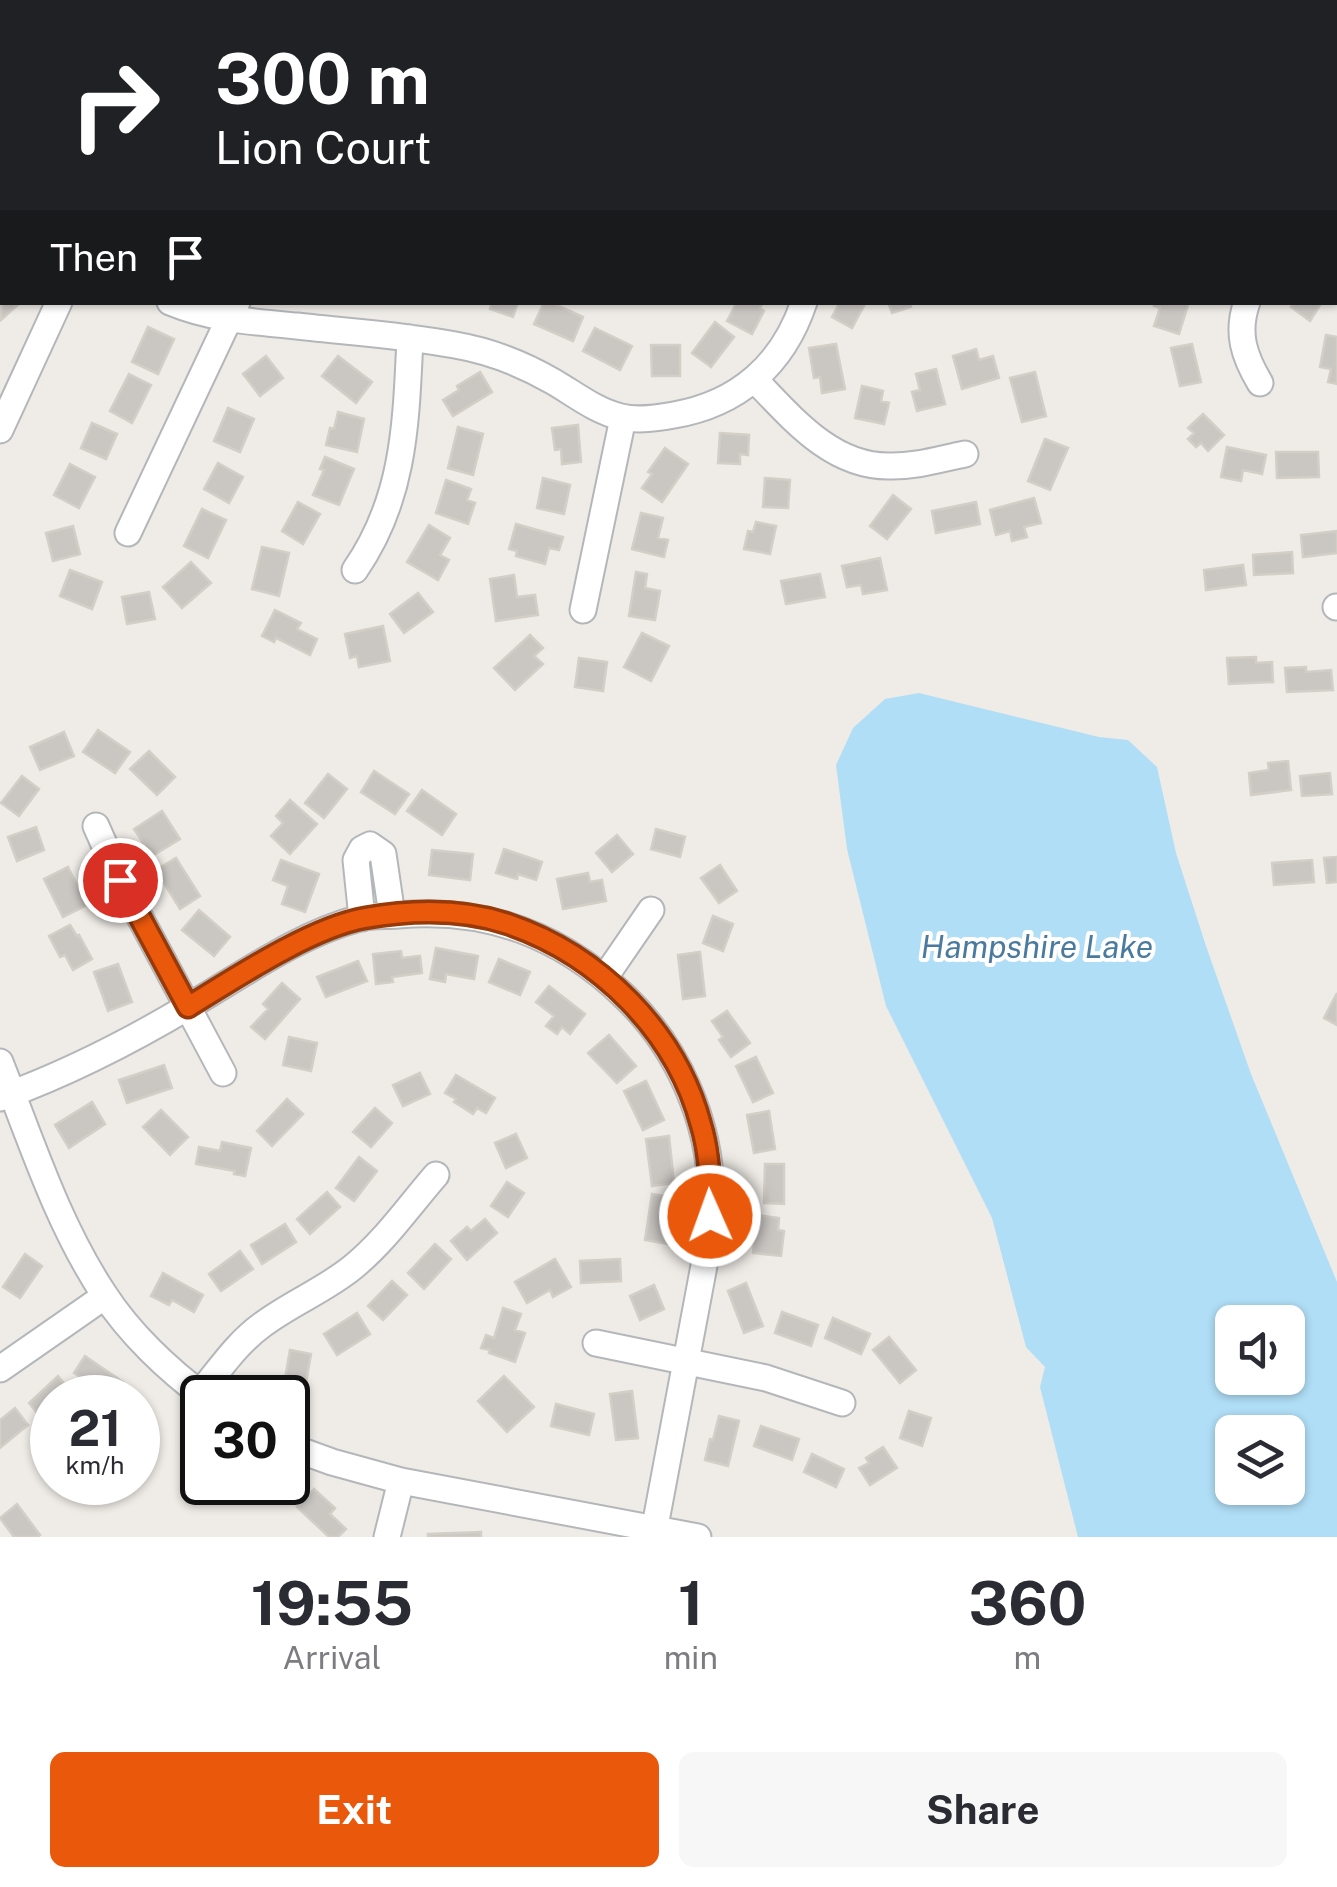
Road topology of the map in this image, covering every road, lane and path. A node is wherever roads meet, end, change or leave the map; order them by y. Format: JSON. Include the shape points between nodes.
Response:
{"nodes":[{"id":1,"x":57,"y":305,"type":"edge"},
{"id":2,"x":191,"y":305,"type":"edge"},
{"id":3,"x":803,"y":305,"type":"edge"},
{"id":4,"x":1246,"y":305,"type":"edge"},
{"id":5,"x":233,"y":311,"type":"edge"},
{"id":6,"x":410,"y":338,"type":"junction"},
{"id":7,"x":756,"y":380,"type":"junction"},
{"id":8,"x":1260,"y":383,"type":"dead end"},
{"id":9,"x":624,"y":418,"type":"junction"},
{"id":10,"x":0,"y":430,"type":"edge"},
{"id":11,"x":965,"y":454,"type":"dead end"},
{"id":12,"x":128,"y":533,"type":"dead end"},
{"id":13,"x":354,"y":570,"type":"dead end"},
{"id":14,"x":582,"y":610,"type":"dead end"},
{"id":15,"x":96,"y":826,"type":"dead end"},
{"id":16,"x":651,"y":910,"type":"dead end"},
{"id":17,"x":392,"y":915,"type":"junction"},
{"id":18,"x":362,"y":918,"type":"junction"},
{"id":19,"x":604,"y":977,"type":"junction"},
{"id":20,"x":188,"y":1007,"type":"junction"},
{"id":21,"x":0,"y":1062,"type":"edge"},
{"id":22,"x":223,"y":1073,"type":"dead end"},
{"id":23,"x":6,"y":1096,"type":"edge"},
{"id":24,"x":436,"y":1175,"type":"dead end"},
{"id":25,"x":105,"y":1296,"type":"junction"},
{"id":26,"x":596,"y":1343,"type":"dead end"},
{"id":27,"x":685,"y":1360,"type":"junction"},
{"id":28,"x":0,"y":1368,"type":"edge"},
{"id":29,"x":180,"y":1375,"type":"edge"},
{"id":30,"x":218,"y":1375,"type":"edge"},
{"id":31,"x":842,"y":1402,"type":"dead end"},
{"id":32,"x":310,"y":1454,"type":"edge"},
{"id":33,"x":400,"y":1480,"type":"junction"},
{"id":34,"x":654,"y":1532,"type":"edge"},
{"id":35,"x":387,"y":1537,"type":"edge"},
{"id":36,"x":698,"y":1537,"type":"edge"}],
"edges":[{"from":1,"to":10,"type":"street"},
{"from":2,"to":5,"type":"street"},
{"from":3,"to":7,"type":"street","via":[[783,347]]},
{"from":4,"to":8,"type":"street","via":[[1241,340]]},
{"from":5,"to":6,"type":"street"},
{"from":5,"to":12,"type":"street"},
{"from":6,"to":9,"type":"street","via":[[509,360]]},
{"from":6,"to":13,"type":"street","via":[[397,478]]},
{"from":7,"to":9,"type":"street","via":[[706,407]]},
{"from":7,"to":11,"type":"street","via":[[803,428],[854,460],[890,466]]},
{"from":9,"to":14,"type":"street"},
{"from":15,"to":20,"type":"street"},
{"from":16,"to":19,"type":"street"},
{"from":17,"to":18,"type":"street"},
{"from":17,"to":18,"type":"street","via":[[383,854],[370,845],[356,860]]},
{"from":17,"to":19,"type":"street","via":[[448,912],[507,924],[564,949]]},
{"from":18,"to":20,"type":"street","via":[[280,953]]},
{"from":19,"to":27,"type":"street","via":[[659,1036],[705,1140],[710,1216]]},
{"from":20,"to":22,"type":"street"},
{"from":20,"to":23,"type":"street"},
{"from":21,"to":23,"type":"street"},
{"from":23,"to":25,"type":"street"},
{"from":24,"to":30,"type":"street","via":[[358,1262],[248,1336]]},
{"from":25,"to":28,"type":"street"},
{"from":25,"to":29,"type":"street"},
{"from":26,"to":27,"type":"street"},
{"from":27,"to":31,"type":"street"},
{"from":27,"to":34,"type":"street"},
{"from":32,"to":33,"type":"street"},
{"from":33,"to":34,"type":"street"},
{"from":33,"to":35,"type":"street"},
{"from":34,"to":36,"type":"street"}]}
